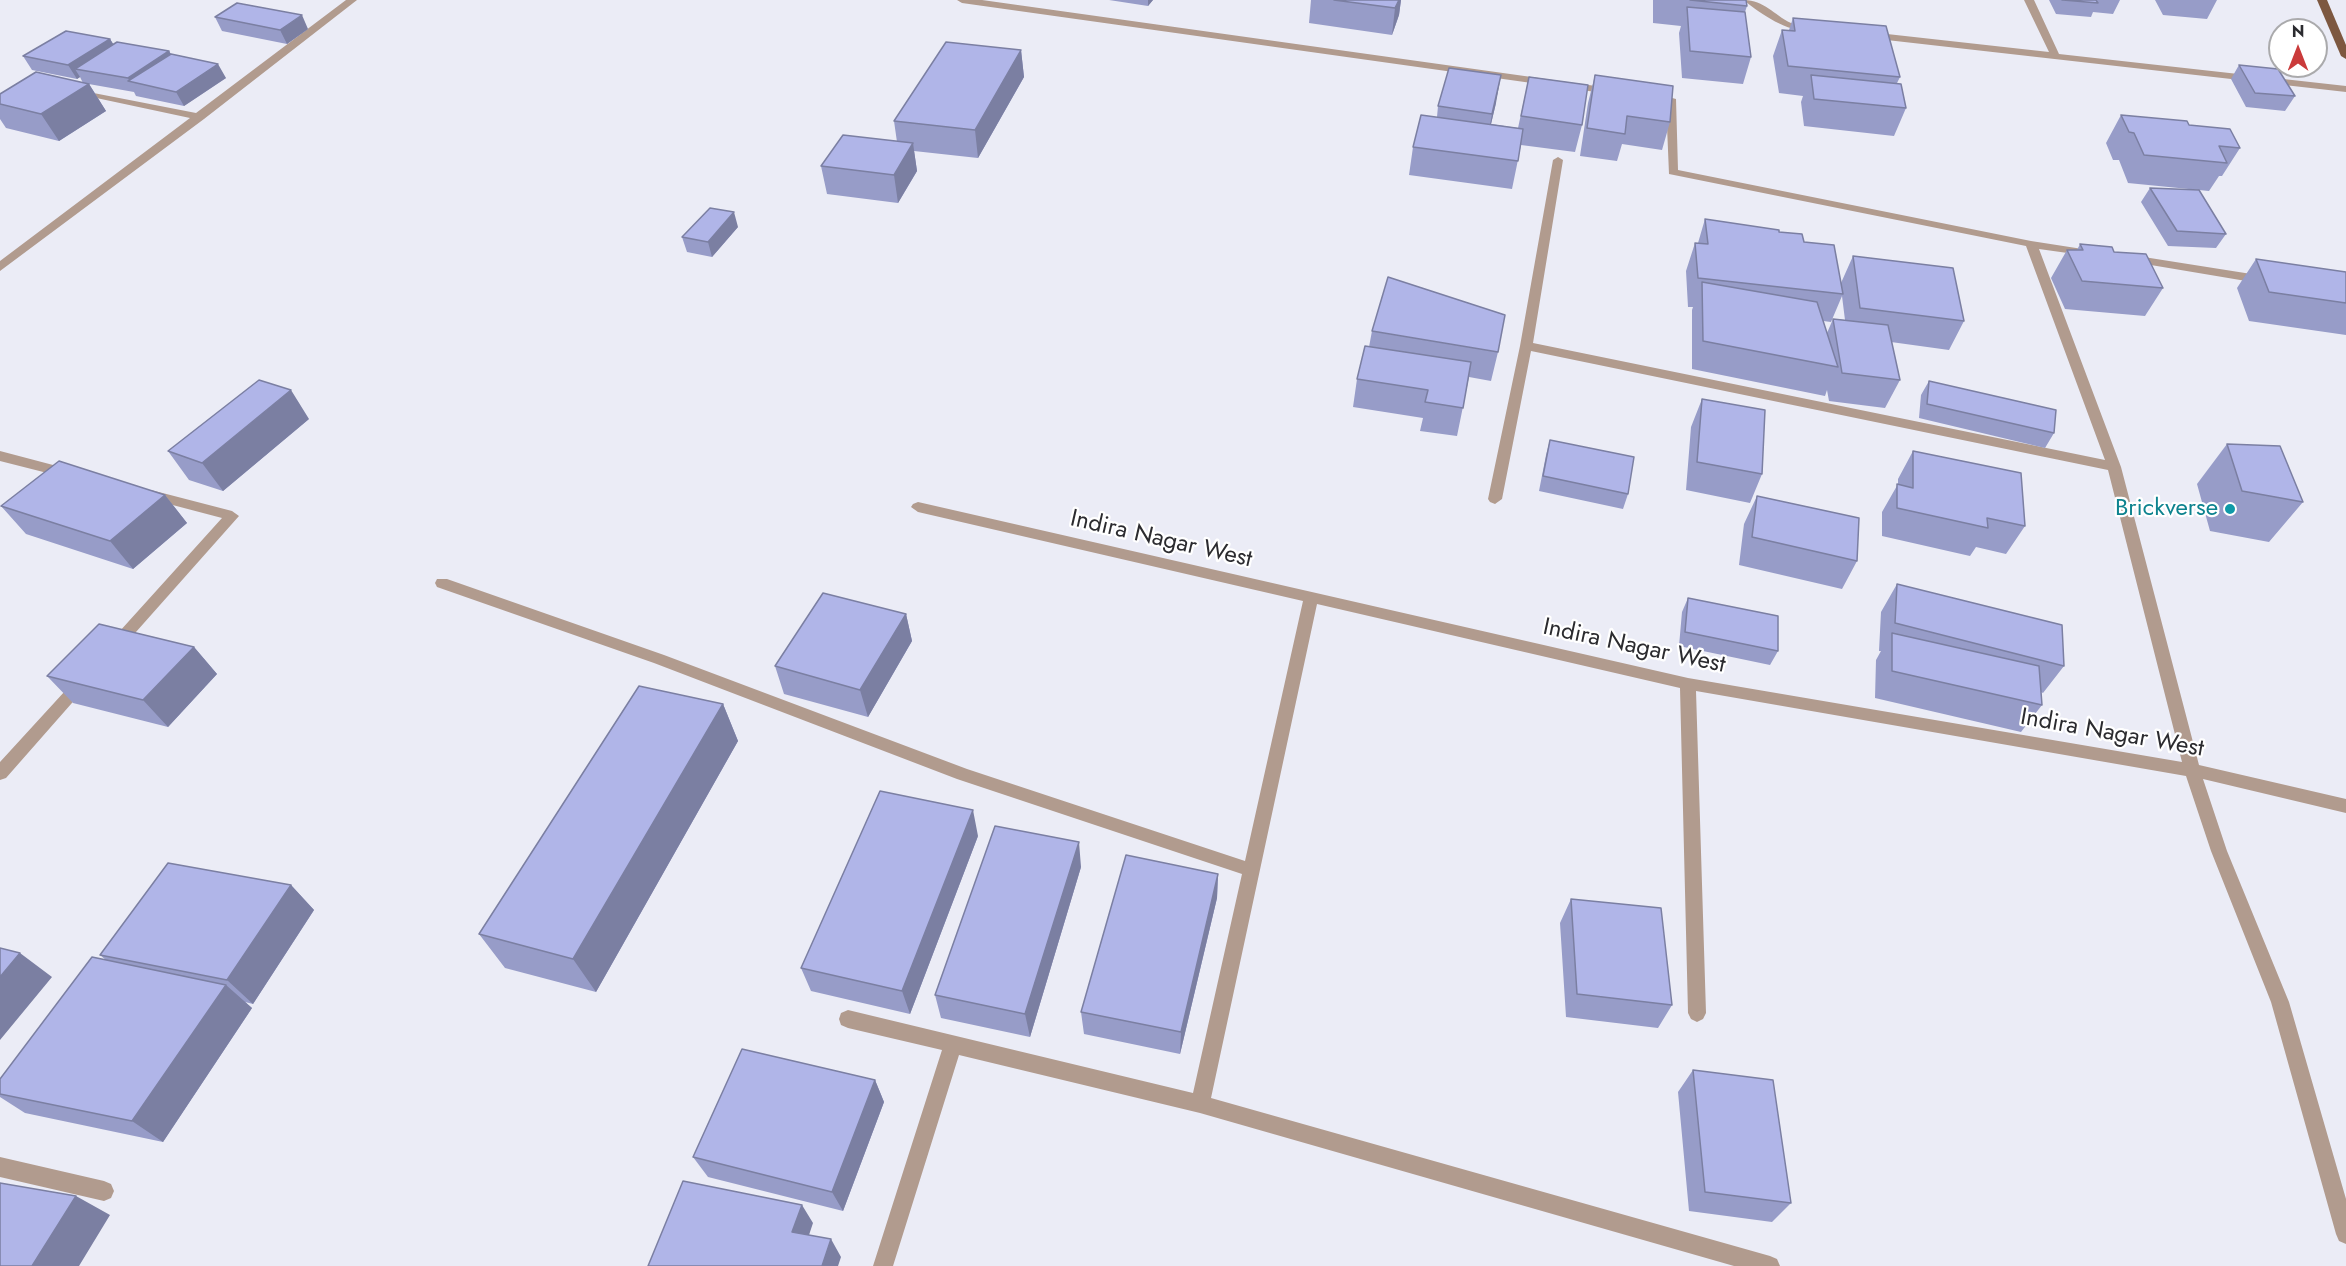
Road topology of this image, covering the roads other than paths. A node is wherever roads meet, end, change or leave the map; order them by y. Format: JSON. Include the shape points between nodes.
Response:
{"nodes":[{"id":1,"x":352,"y":0,"type":"edge"},
{"id":2,"x":962,"y":0,"type":"edge"},
{"id":3,"x":1749,"y":0,"type":"edge"},
{"id":4,"x":2029,"y":0,"type":"edge"},
{"id":5,"x":2322,"y":0,"type":"edge"},
{"id":6,"x":1825,"y":30,"type":"edge"},
{"id":7,"x":1859,"y":33,"type":"edge"},
{"id":8,"x":2055,"y":55,"type":"junction"},
{"id":9,"x":2346,"y":56,"type":"edge"},
{"id":10,"x":65,"y":88,"type":"edge"},
{"id":11,"x":2346,"y":89,"type":"edge"},
{"id":12,"x":1623,"y":93,"type":"edge"},
{"id":13,"x":1647,"y":96,"type":"edge"},
{"id":14,"x":200,"y":117,"type":"junction"},
{"id":15,"x":1558,"y":160,"type":"dead end"},
{"id":16,"x":2031,"y":244,"type":"junction"},
{"id":17,"x":2101,"y":255,"type":"edge"},
{"id":18,"x":2124,"y":258,"type":"edge"},
{"id":19,"x":0,"y":267,"type":"edge"},
{"id":20,"x":2276,"y":281,"type":"edge"},
{"id":21,"x":1526,"y":346,"type":"junction"},
{"id":22,"x":0,"y":456,"type":"edge"},
{"id":23,"x":2114,"y":467,"type":"junction"},
{"id":24,"x":81,"y":477,"type":"edge"},
{"id":25,"x":139,"y":492,"type":"edge"},
{"id":26,"x":1495,"y":499,"type":"dead end"},
{"id":27,"x":918,"y":507,"type":"dead end"},
{"id":28,"x":442,"y":583,"type":"dead end"},
{"id":29,"x":1311,"y":598,"type":"junction"},
{"id":30,"x":104,"y":658,"type":"edge"},
{"id":31,"x":88,"y":676,"type":"edge"},
{"id":32,"x":1688,"y":684,"type":"junction"},
{"id":33,"x":2192,"y":770,"type":"junction"},
{"id":34,"x":0,"y":773,"type":"edge"},
{"id":35,"x":2346,"y":806,"type":"edge"},
{"id":36,"x":1251,"y":870,"type":"junction"},
{"id":37,"x":1697,"y":1013,"type":"dead end"},
{"id":38,"x":848,"y":1019,"type":"dead end"},
{"id":39,"x":953,"y":1044,"type":"junction"},
{"id":40,"x":1200,"y":1104,"type":"junction"},
{"id":41,"x":0,"y":1167,"type":"edge"},
{"id":42,"x":104,"y":1191,"type":"dead end"},
{"id":43,"x":2346,"y":1234,"type":"edge"},
{"id":44,"x":883,"y":1266,"type":"edge"},
{"id":45,"x":1770,"y":1266,"type":"edge"}],
"edges":[{"from":1,"to":14,"type":"street"},
{"from":2,"to":12,"type":"street"},
{"from":3,"to":6,"type":"street","via":[[1790,26]]},
{"from":4,"to":8,"type":"street"},
{"from":5,"to":9,"type":"main road"},
{"from":7,"to":8,"type":"street"},
{"from":8,"to":11,"type":"street"},
{"from":10,"to":14,"type":"street"},
{"from":13,"to":16,"type":"street","via":[[1671,99],[1673,172]]},
{"from":14,"to":19,"type":"street"},
{"from":15,"to":21,"type":"street"},
{"from":16,"to":17,"type":"street"},
{"from":16,"to":23,"type":"street"},
{"from":18,"to":20,"type":"street"},
{"from":21,"to":23,"type":"street"},
{"from":21,"to":26,"type":"street"},
{"from":22,"to":24,"type":"street"},
{"from":23,"to":33,"type":"street"},
{"from":25,"to":30,"type":"street","via":[[232,516]]},
{"from":27,"to":29,"type":"street","name":"Indira Nagar West"},
{"from":28,"to":36,"type":"street","via":[[659,658],[963,774]]},
{"from":29,"to":32,"type":"street","name":"Indira Nagar West"},
{"from":29,"to":36,"type":"street"},
{"from":31,"to":34,"type":"street"},
{"from":32,"to":33,"type":"street","name":"Indira Nagar West"},
{"from":32,"to":37,"type":"street"},
{"from":33,"to":35,"type":"street","name":"Indira Nagar West"},
{"from":33,"to":43,"type":"street","via":[[2219,851],[2280,1002]]},
{"from":36,"to":40,"type":"street"},
{"from":38,"to":39,"type":"street"},
{"from":39,"to":40,"type":"street"},
{"from":39,"to":44,"type":"street"},
{"from":40,"to":45,"type":"street"},
{"from":41,"to":42,"type":"street"}]}
